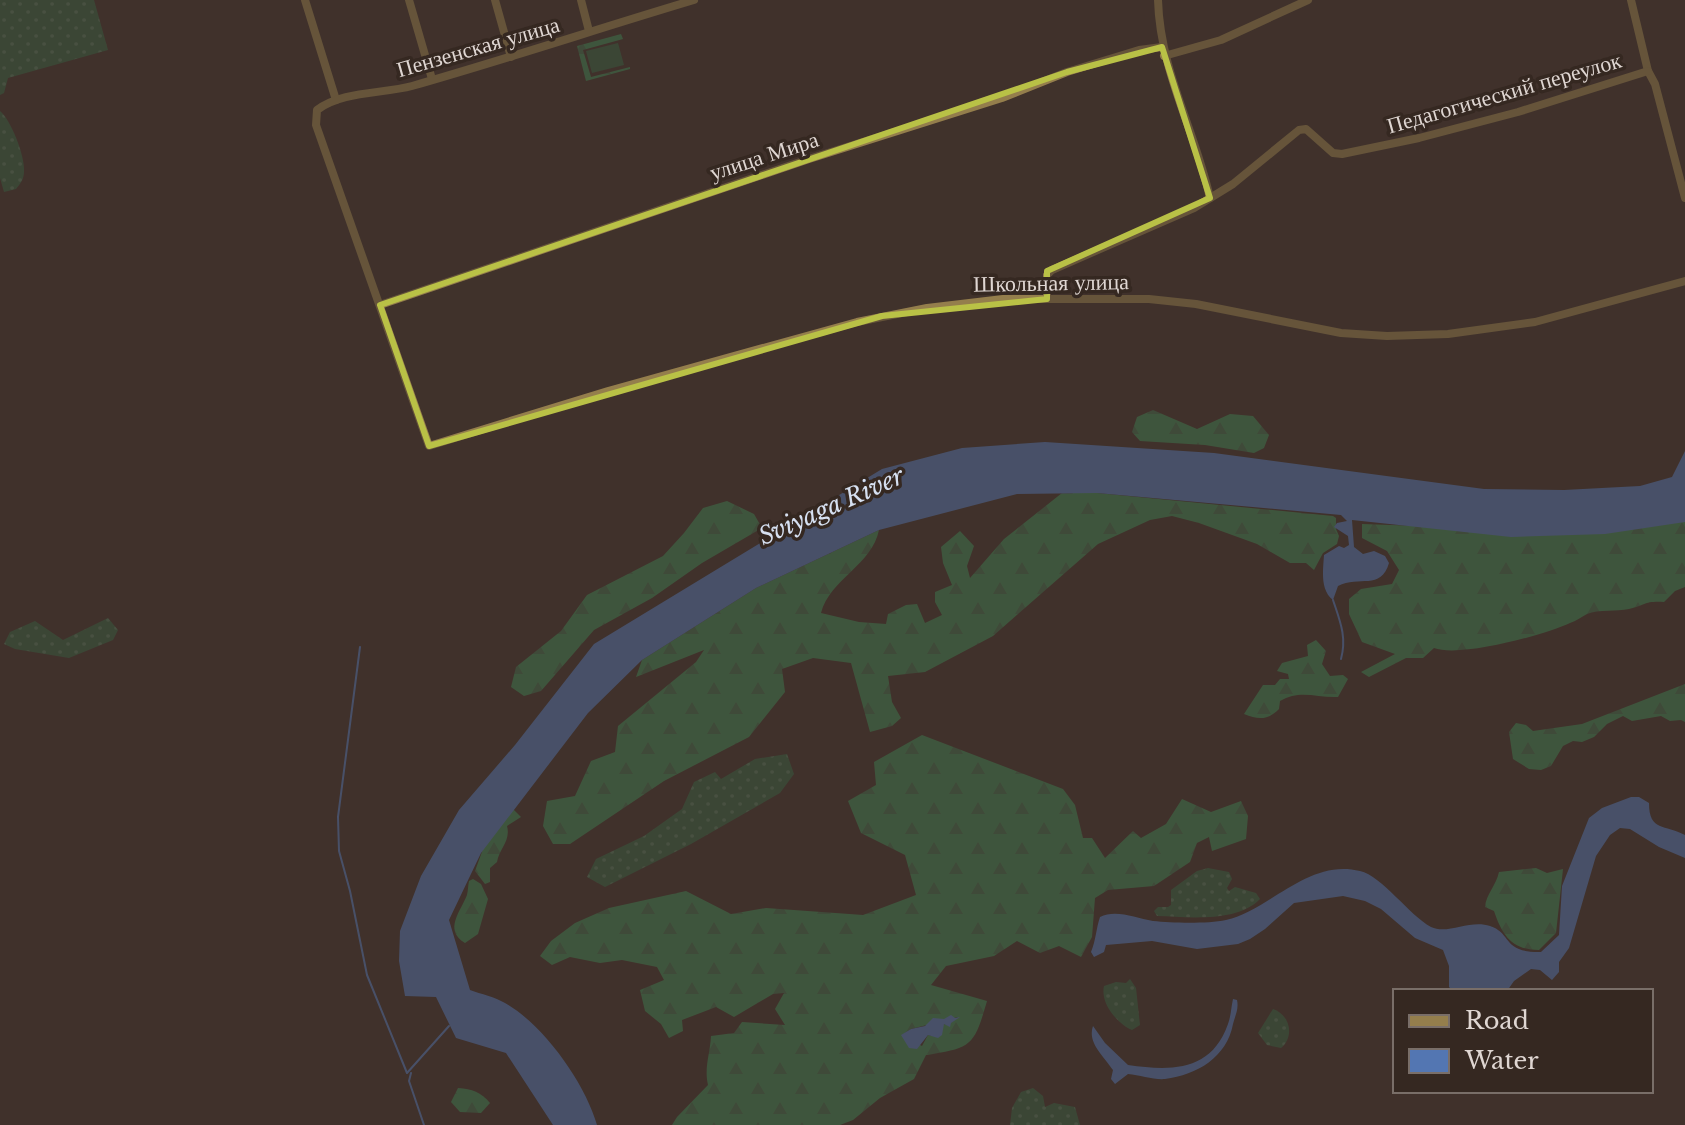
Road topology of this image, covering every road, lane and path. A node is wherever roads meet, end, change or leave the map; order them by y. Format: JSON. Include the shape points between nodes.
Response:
{"nodes":[{"id":1,"x":305,"y":0,"type":"edge"},
{"id":2,"x":409,"y":0,"type":"edge"},
{"id":3,"x":495,"y":0,"type":"edge"},
{"id":4,"x":581,"y":0,"type":"edge"},
{"id":5,"x":694,"y":0,"type":"edge"},
{"id":6,"x":1158,"y":0,"type":"edge"},
{"id":7,"x":1308,"y":0,"type":"edge"},
{"id":8,"x":1631,"y":0,"type":"edge"},
{"id":9,"x":667,"y":4,"type":"edge"},
{"id":10,"x":589,"y":31,"type":"junction"},
{"id":11,"x":1163,"y":52,"type":"junction"},
{"id":12,"x":511,"y":57,"type":"junction"},
{"id":13,"x":1648,"y":71,"type":"junction"},
{"id":14,"x":432,"y":79,"type":"junction"},
{"id":15,"x":336,"y":100,"type":"junction"},
{"id":16,"x":1210,"y":198,"type":"junction"},
{"id":17,"x":1685,"y":198,"type":"edge"},
{"id":18,"x":1685,"y":281,"type":"edge"},
{"id":19,"x":1047,"y":299,"type":"junction"},
{"id":20,"x":380,"y":305,"type":"junction"}],
"edges":[{"from":1,"to":15,"type":"street"},
{"from":2,"to":14,"type":"street"},
{"from":3,"to":12,"type":"street"},
{"from":4,"to":10,"type":"street"},
{"from":5,"to":9,"type":"street","name":"Пензенская улица"},
{"from":6,"to":11,"type":"street"},
{"from":7,"to":11,"type":"street","name":"улица Мира","via":[[1221,40]]},
{"from":8,"to":13,"type":"street"},
{"from":9,"to":10,"type":"street","name":"Пензенская улица"},
{"from":10,"to":12,"type":"street","name":"Пензенская улица"},
{"from":11,"to":16,"type":"street"},
{"from":11,"to":20,"type":"street","name":"улица Мира","via":[[1139,50],[1067,72]]},
{"from":12,"to":14,"type":"street","name":"Пензенская улица"},
{"from":13,"to":16,"type":"street","name":"Педагогический переулок","via":[[1518,112],[1342,154],[1333,153],[1306,129],[1299,130]]},
{"from":13,"to":17,"type":"street"},
{"from":14,"to":15,"type":"street","name":"Пензенская улица"},
{"from":15,"to":20,"type":"street","name":"Пензенская улица","via":[[317,110],[316,125]]},
{"from":16,"to":19,"type":"street","via":[[1052,270],[1047,275]]},
{"from":18,"to":19,"type":"street","name":"Школьная улица","via":[[1535,322],[1387,336],[1341,333],[1196,304]]},
{"from":19,"to":20,"type":"street","name":"Школьная улица","via":[[1003,299],[882,316],[429,446]]}]}
